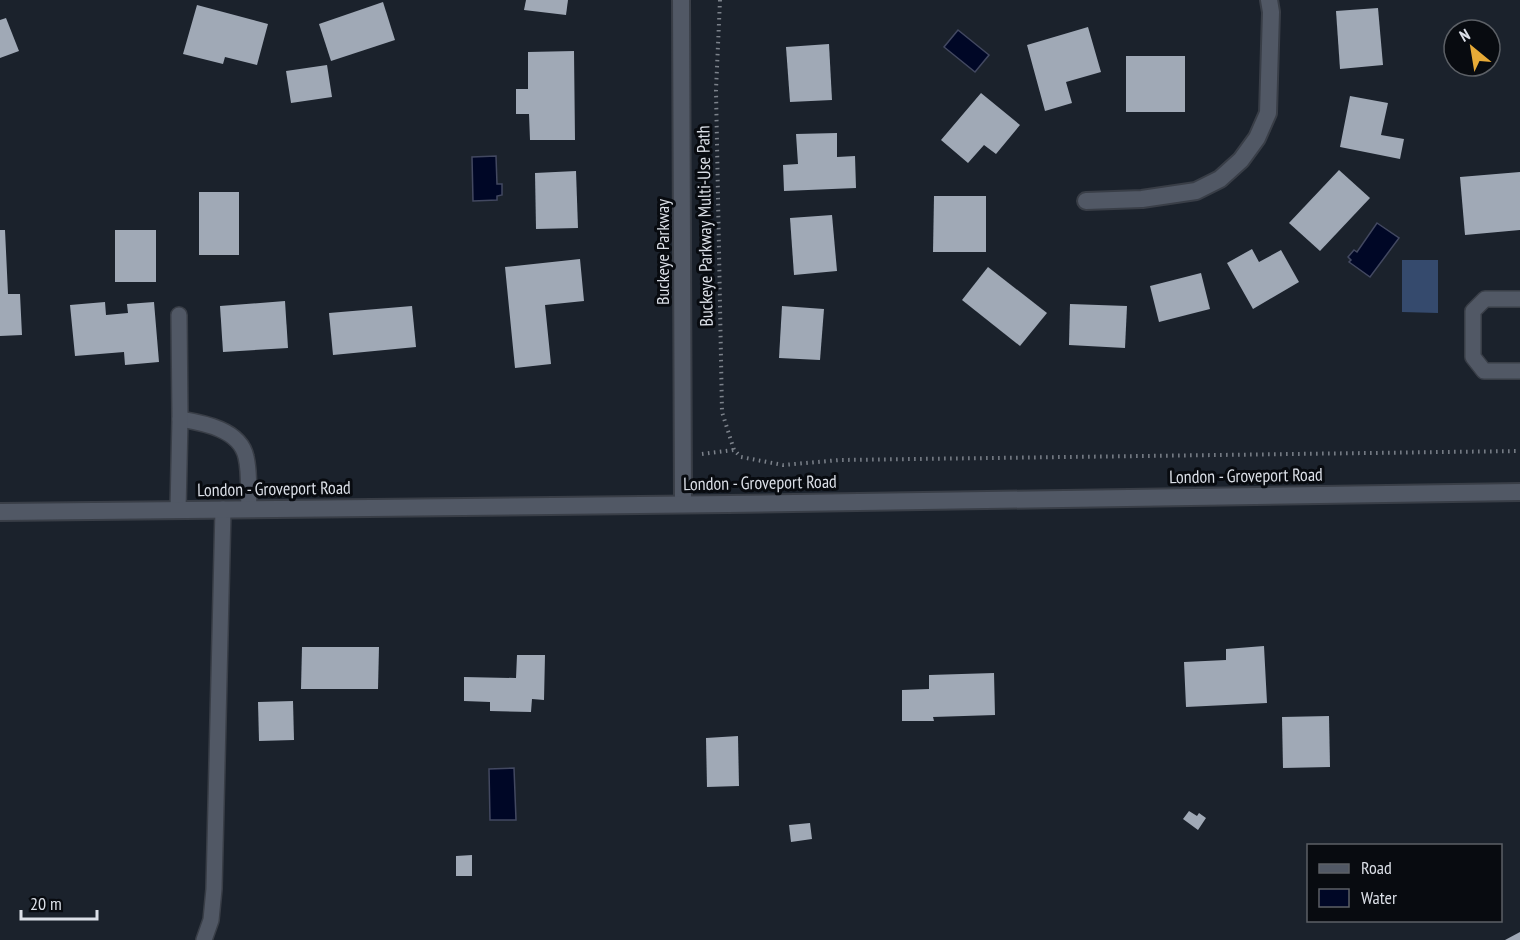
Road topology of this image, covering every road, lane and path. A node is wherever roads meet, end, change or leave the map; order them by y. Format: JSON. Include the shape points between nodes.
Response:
{"nodes":[{"id":1,"x":681,"y":0,"type":"edge"},
{"id":2,"x":720,"y":0,"type":"edge"},
{"id":3,"x":1269,"y":0,"type":"edge"},
{"id":4,"x":1086,"y":201,"type":"dead end"},
{"id":5,"x":1520,"y":299,"type":"edge"},
{"id":6,"x":179,"y":315,"type":"dead end"},
{"id":7,"x":1520,"y":371,"type":"edge"},
{"id":8,"x":180,"y":419,"type":"junction"},
{"id":9,"x":734,"y":450,"type":"junction"},
{"id":10,"x":1520,"y":451,"type":"edge"},
{"id":11,"x":683,"y":457,"type":"junction"},
{"id":12,"x":1520,"y":492,"type":"edge"},
{"id":13,"x":683,"y":504,"type":"junction"},
{"id":14,"x":223,"y":509,"type":"junction"},
{"id":15,"x":249,"y":509,"type":"junction"},
{"id":16,"x":178,"y":510,"type":"junction"},
{"id":17,"x":0,"y":512,"type":"edge"},
{"id":18,"x":204,"y":940,"type":"edge"}],
"edges":[{"from":1,"to":11,"type":"main road","name":"Buckeye Parkway"},
{"from":2,"to":9,"type":"path","name":"Buckeye Parkway Multi-Use Path","via":[[716,90],[722,412]]},
{"from":3,"to":4,"type":"main road","via":[[1268,113],[1241,160],[1220,179],[1196,191],[1142,199]]},
{"from":5,"to":7,"type":"lane","via":[[1485,299],[1473,311],[1473,357],[1484,371]]},
{"from":6,"to":8,"type":"lane"},
{"from":8,"to":15,"type":"lane","via":[[209,425],[239,442],[247,458]]},
{"from":8,"to":16,"type":"lane"},
{"from":9,"to":10,"type":"path","via":[[741,457],[783,465],[840,460]]},
{"from":9,"to":11,"type":"path"},
{"from":11,"to":13,"type":"main road","name":"Buckeye Parkway"},
{"from":12,"to":13,"type":"main road","name":"London - Groveport Road"},
{"from":13,"to":15,"type":"main road","name":"London - Groveport Road"},
{"from":14,"to":15,"type":"main road","name":"London - Groveport Road"},
{"from":14,"to":16,"type":"main road","name":"London - Groveport Road"},
{"from":14,"to":18,"type":"lane","via":[[214,889],[211,920]]},
{"from":16,"to":17,"type":"main road","name":"London - Groveport Road"}]}
